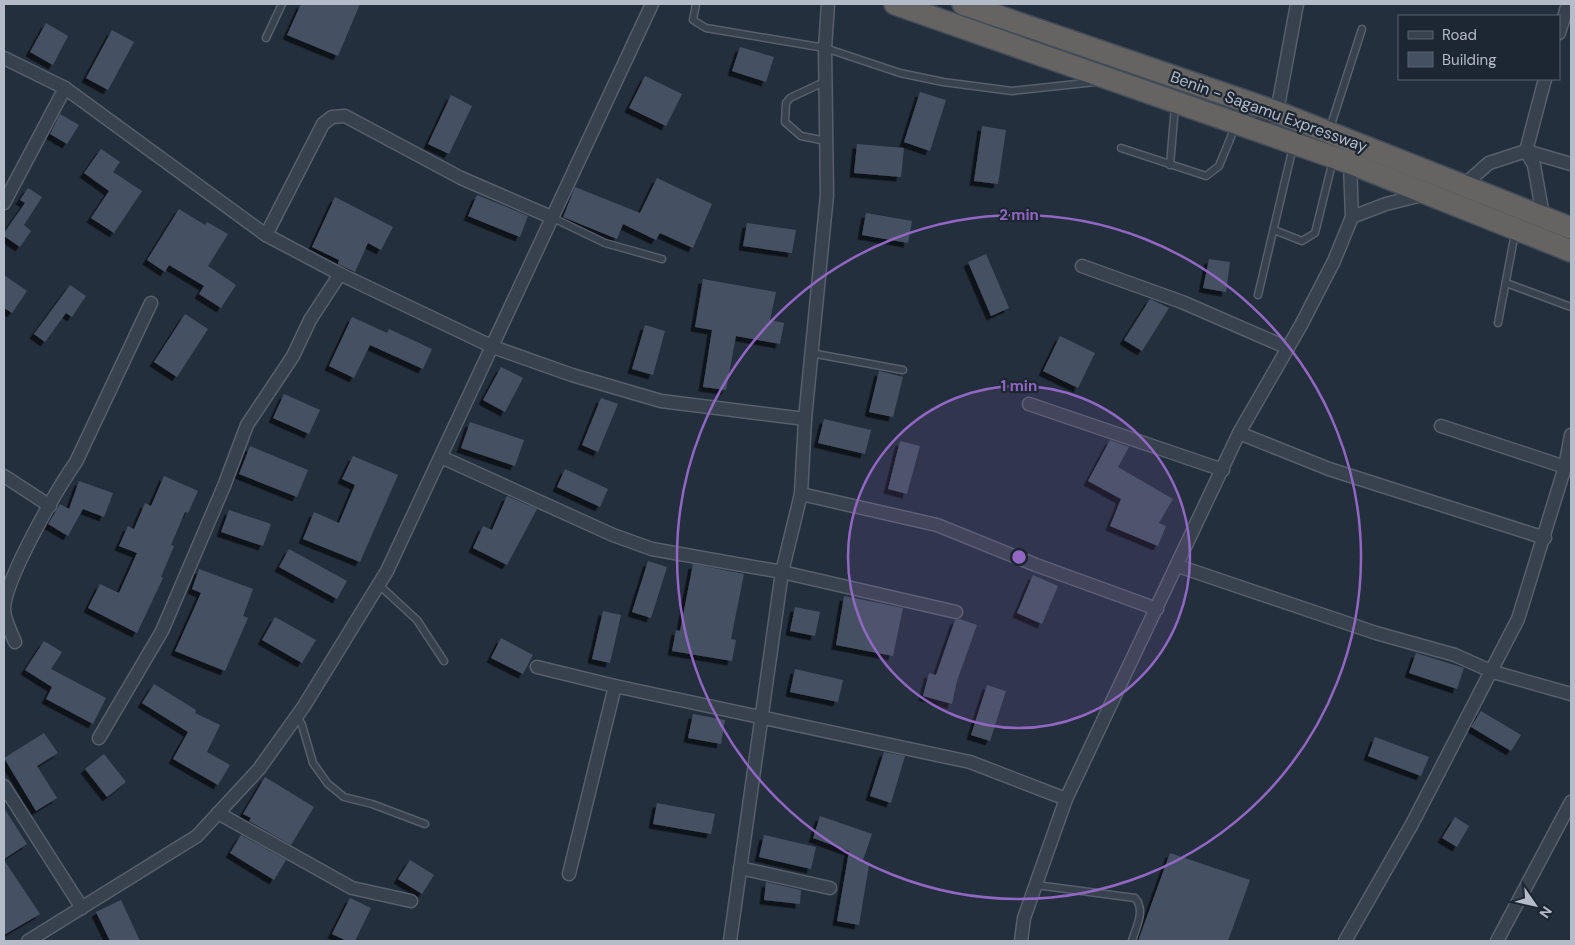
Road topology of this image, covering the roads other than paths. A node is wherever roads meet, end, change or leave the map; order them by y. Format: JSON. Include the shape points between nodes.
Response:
{"nodes":[{"id":1,"x":282,"y":4,"type":"edge"},
{"id":2,"x":652,"y":4,"type":"edge"},
{"id":3,"x":696,"y":4,"type":"edge"},
{"id":4,"x":828,"y":4,"type":"edge"},
{"id":5,"x":895,"y":4,"type":"edge"},
{"id":6,"x":963,"y":4,"type":"edge"},
{"id":7,"x":1297,"y":4,"type":"edge"},
{"id":8,"x":1568,"y":4,"type":"edge"},
{"id":9,"x":1362,"y":29,"type":"dead end"},
{"id":10,"x":1560,"y":30,"type":"edge"},
{"id":11,"x":266,"y":38,"type":"dead end"},
{"id":12,"x":825,"y":48,"type":"junction"},
{"id":13,"x":4,"y":58,"type":"edge"},
{"id":14,"x":1114,"y":80,"type":"junction"},
{"id":15,"x":1546,"y":80,"type":"edge"},
{"id":16,"x":826,"y":81,"type":"junction"},
{"id":17,"x":65,"y":88,"type":"junction"},
{"id":18,"x":1175,"y":102,"type":"junction"},
{"id":19,"x":1277,"y":112,"type":"junction"},
{"id":20,"x":1243,"y":126,"type":"junction"},
{"id":21,"x":1328,"y":132,"type":"junction"},
{"id":22,"x":826,"y":141,"type":"junction"},
{"id":23,"x":1294,"y":144,"type":"junction"},
{"id":24,"x":1121,"y":148,"type":"dead end"},
{"id":25,"x":1526,"y":151,"type":"junction"},
{"id":26,"x":1342,"y":160,"type":"junction"},
{"id":27,"x":1571,"y":164,"type":"edge"},
{"id":28,"x":1170,"y":165,"type":"junction"},
{"id":29,"x":1464,"y":185,"type":"junction"},
{"id":30,"x":1428,"y":194,"type":"junction"},
{"id":31,"x":4,"y":203,"type":"edge"},
{"id":32,"x":1543,"y":216,"type":"junction"},
{"id":33,"x":551,"y":217,"type":"junction"},
{"id":34,"x":1352,"y":217,"type":"junction"},
{"id":35,"x":1571,"y":228,"type":"edge"},
{"id":36,"x":1516,"y":229,"type":"junction"},
{"id":37,"x":1274,"y":230,"type":"junction"},
{"id":38,"x":266,"y":235,"type":"junction"},
{"id":39,"x":1571,"y":251,"type":"edge"},
{"id":40,"x":662,"y":259,"type":"dead end"},
{"id":41,"x":1082,"y":266,"type":"dead end"},
{"id":42,"x":340,"y":274,"type":"junction"},
{"id":43,"x":1506,"y":283,"type":"junction"},
{"id":44,"x":1258,"y":295,"type":"dead end"},
{"id":45,"x":151,"y":303,"type":"dead end"},
{"id":46,"x":1571,"y":307,"type":"edge"},
{"id":47,"x":1498,"y":323,"type":"dead end"},
{"id":48,"x":493,"y":347,"type":"junction"},
{"id":49,"x":1288,"y":348,"type":"junction"},
{"id":50,"x":811,"y":353,"type":"junction"},
{"id":51,"x":903,"y":370,"type":"dead end"},
{"id":52,"x":1029,"y":404,"type":"dead end"},
{"id":53,"x":805,"y":419,"type":"junction"},
{"id":54,"x":1441,"y":426,"type":"dead end"},
{"id":55,"x":1239,"y":433,"type":"junction"},
{"id":56,"x":1571,"y":435,"type":"edge"},
{"id":57,"x":441,"y":457,"type":"junction"},
{"id":58,"x":1565,"y":467,"type":"junction"},
{"id":59,"x":1223,"y":470,"type":"junction"},
{"id":60,"x":4,"y":476,"type":"edge"},
{"id":61,"x":801,"y":494,"type":"junction"},
{"id":62,"x":50,"y":506,"type":"junction"},
{"id":63,"x":1545,"y":538,"type":"junction"},
{"id":64,"x":1178,"y":566,"type":"junction"},
{"id":65,"x":782,"y":572,"type":"junction"},
{"id":66,"x":379,"y":585,"type":"junction"},
{"id":67,"x":1157,"y":608,"type":"junction"},
{"id":68,"x":956,"y":612,"type":"dead end"},
{"id":69,"x":15,"y":642,"type":"dead end"},
{"id":70,"x":444,"y":661,"type":"dead end"},
{"id":71,"x":537,"y":667,"type":"dead end"},
{"id":72,"x":1493,"y":672,"type":"junction"},
{"id":73,"x":615,"y":686,"type":"junction"},
{"id":74,"x":1571,"y":694,"type":"edge"},
{"id":75,"x":297,"y":716,"type":"junction"},
{"id":76,"x":760,"y":716,"type":"junction"},
{"id":77,"x":99,"y":738,"type":"dead end"},
{"id":78,"x":4,"y":786,"type":"edge"},
{"id":79,"x":1066,"y":798,"type":"junction"},
{"id":80,"x":1571,"y":802,"type":"edge"},
{"id":81,"x":218,"y":813,"type":"junction"},
{"id":82,"x":424,"y":824,"type":"dead end"},
{"id":83,"x":740,"y":868,"type":"junction"},
{"id":84,"x":569,"y":874,"type":"dead end"},
{"id":85,"x":1036,"y":885,"type":"junction"},
{"id":86,"x":830,"y":888,"type":"dead end"},
{"id":87,"x":412,"y":901,"type":"dead end"},
{"id":88,"x":82,"y":908,"type":"junction"},
{"id":89,"x":28,"y":941,"type":"edge"},
{"id":90,"x":730,"y":941,"type":"edge"},
{"id":91,"x":1021,"y":941,"type":"edge"},
{"id":92,"x":1132,"y":941,"type":"edge"},
{"id":93,"x":1345,"y":941,"type":"edge"},
{"id":94,"x":1498,"y":941,"type":"edge"}],
"edges":[{"from":1,"to":11,"type":"lane"},
{"from":2,"to":33,"type":"street"},
{"from":3,"to":12,"type":"lane","via":[[693,20],[706,28]]},
{"from":4,"to":12,"type":"street"},
{"from":5,"to":14,"type":"highway"},
{"from":6,"to":19,"type":"highway","name":"Benin - Sagamu Expressway"},
{"from":7,"to":19,"type":"street"},
{"from":8,"to":10,"type":"street"},
{"from":9,"to":21,"type":"lane"},
{"from":12,"to":14,"type":"lane","via":[[900,73],[1012,91]]},
{"from":12,"to":16,"type":"street"},
{"from":13,"to":17,"type":"street"},
{"from":14,"to":18,"type":"highway"},
{"from":15,"to":25,"type":"street"},
{"from":16,"to":22,"type":"street"},
{"from":16,"to":22,"type":"lane","via":[[786,102],[786,122],[801,136]]},
{"from":17,"to":31,"type":"street"},
{"from":17,"to":38,"type":"street"},
{"from":18,"to":20,"type":"highway"},
{"from":18,"to":28,"type":"lane"},
{"from":19,"to":20,"type":"street"},
{"from":19,"to":21,"type":"highway","name":"Benin - Sagamu Expressway"},
{"from":20,"to":23,"type":"highway"},
{"from":20,"to":28,"type":"lane","via":[[1213,173],[1206,176]]},
{"from":21,"to":29,"type":"highway","name":"Benin - Sagamu Expressway"},
{"from":22,"to":50,"type":"street","via":[[827,195]]},
{"from":23,"to":26,"type":"highway"},
{"from":23,"to":37,"type":"lane"},
{"from":24,"to":28,"type":"lane"},
{"from":25,"to":27,"type":"street"},
{"from":25,"to":29,"type":"street","via":[[1489,163]]},
{"from":25,"to":32,"type":"street","via":[[1534,165]]},
{"from":26,"to":30,"type":"highway"},
{"from":26,"to":34,"type":"street"},
{"from":26,"to":37,"type":"lane","via":[[1315,233],[1302,241]]},
{"from":29,"to":32,"type":"highway","name":"Benin - Sagamu Expressway"},
{"from":30,"to":34,"type":"street","via":[[1386,204]]},
{"from":30,"to":36,"type":"highway"},
{"from":32,"to":35,"type":"highway","name":"Benin - Sagamu Expressway"},
{"from":33,"to":38,"type":"street","via":[[460,178],[345,116],[332,117],[323,124]]},
{"from":33,"to":40,"type":"lane","via":[[605,243]]},
{"from":33,"to":48,"type":"street"},
{"from":34,"to":49,"type":"street","via":[[1334,260]]},
{"from":36,"to":39,"type":"highway"},
{"from":36,"to":43,"type":"lane"},
{"from":37,"to":44,"type":"lane"},
{"from":38,"to":42,"type":"street"},
{"from":41,"to":49,"type":"street","via":[[1182,302]]},
{"from":42,"to":48,"type":"street"},
{"from":42,"to":77,"type":"street","via":[[310,320],[294,356],[247,425],[162,631]]},
{"from":43,"to":46,"type":"lane"},
{"from":43,"to":47,"type":"lane"},
{"from":45,"to":62,"type":"street","via":[[76,462]]},
{"from":48,"to":53,"type":"street","via":[[572,376],[661,401]]},
{"from":48,"to":57,"type":"street"},
{"from":49,"to":55,"type":"street"},
{"from":50,"to":51,"type":"lane"},
{"from":50,"to":53,"type":"street"},
{"from":52,"to":59,"type":"street"},
{"from":53,"to":61,"type":"street"},
{"from":54,"to":58,"type":"street"},
{"from":55,"to":59,"type":"street"},
{"from":55,"to":63,"type":"street","via":[[1382,487]]},
{"from":56,"to":58,"type":"street"},
{"from":57,"to":65,"type":"street","via":[[652,549]]},
{"from":57,"to":66,"type":"street"},
{"from":58,"to":63,"type":"street"},
{"from":59,"to":64,"type":"street"},
{"from":60,"to":62,"type":"street"},
{"from":61,"to":65,"type":"street"},
{"from":61,"to":67,"type":"street","via":[[937,525]]},
{"from":62,"to":69,"type":"street","via":[[8,589],[4,611]]},
{"from":63,"to":72,"type":"street","via":[[1518,620]]},
{"from":64,"to":67,"type":"street"},
{"from":64,"to":72,"type":"street","via":[[1455,655]]},
{"from":65,"to":68,"type":"street"},
{"from":65,"to":76,"type":"street"},
{"from":66,"to":70,"type":"lane","via":[[417,620]]},
{"from":66,"to":75,"type":"street"},
{"from":67,"to":79,"type":"street"},
{"from":71,"to":73,"type":"street"},
{"from":72,"to":74,"type":"street"},
{"from":72,"to":93,"type":"street"},
{"from":73,"to":76,"type":"street"},
{"from":73,"to":84,"type":"street"},
{"from":75,"to":81,"type":"street","via":[[259,770]]},
{"from":75,"to":82,"type":"lane","via":[[312,763],[328,784],[344,797]]},
{"from":76,"to":79,"type":"street","via":[[970,762]]},
{"from":76,"to":83,"type":"street"},
{"from":78,"to":88,"type":"street"},
{"from":79,"to":85,"type":"street"},
{"from":80,"to":94,"type":"street"},
{"from":81,"to":87,"type":"street","via":[[352,888]]},
{"from":81,"to":88,"type":"street","via":[[197,836]]},
{"from":83,"to":86,"type":"street"},
{"from":83,"to":90,"type":"street"},
{"from":85,"to":91,"type":"street","via":[[1024,918]]},
{"from":85,"to":92,"type":"lane","via":[[1135,898],[1141,910]]},
{"from":88,"to":89,"type":"street"}]}
